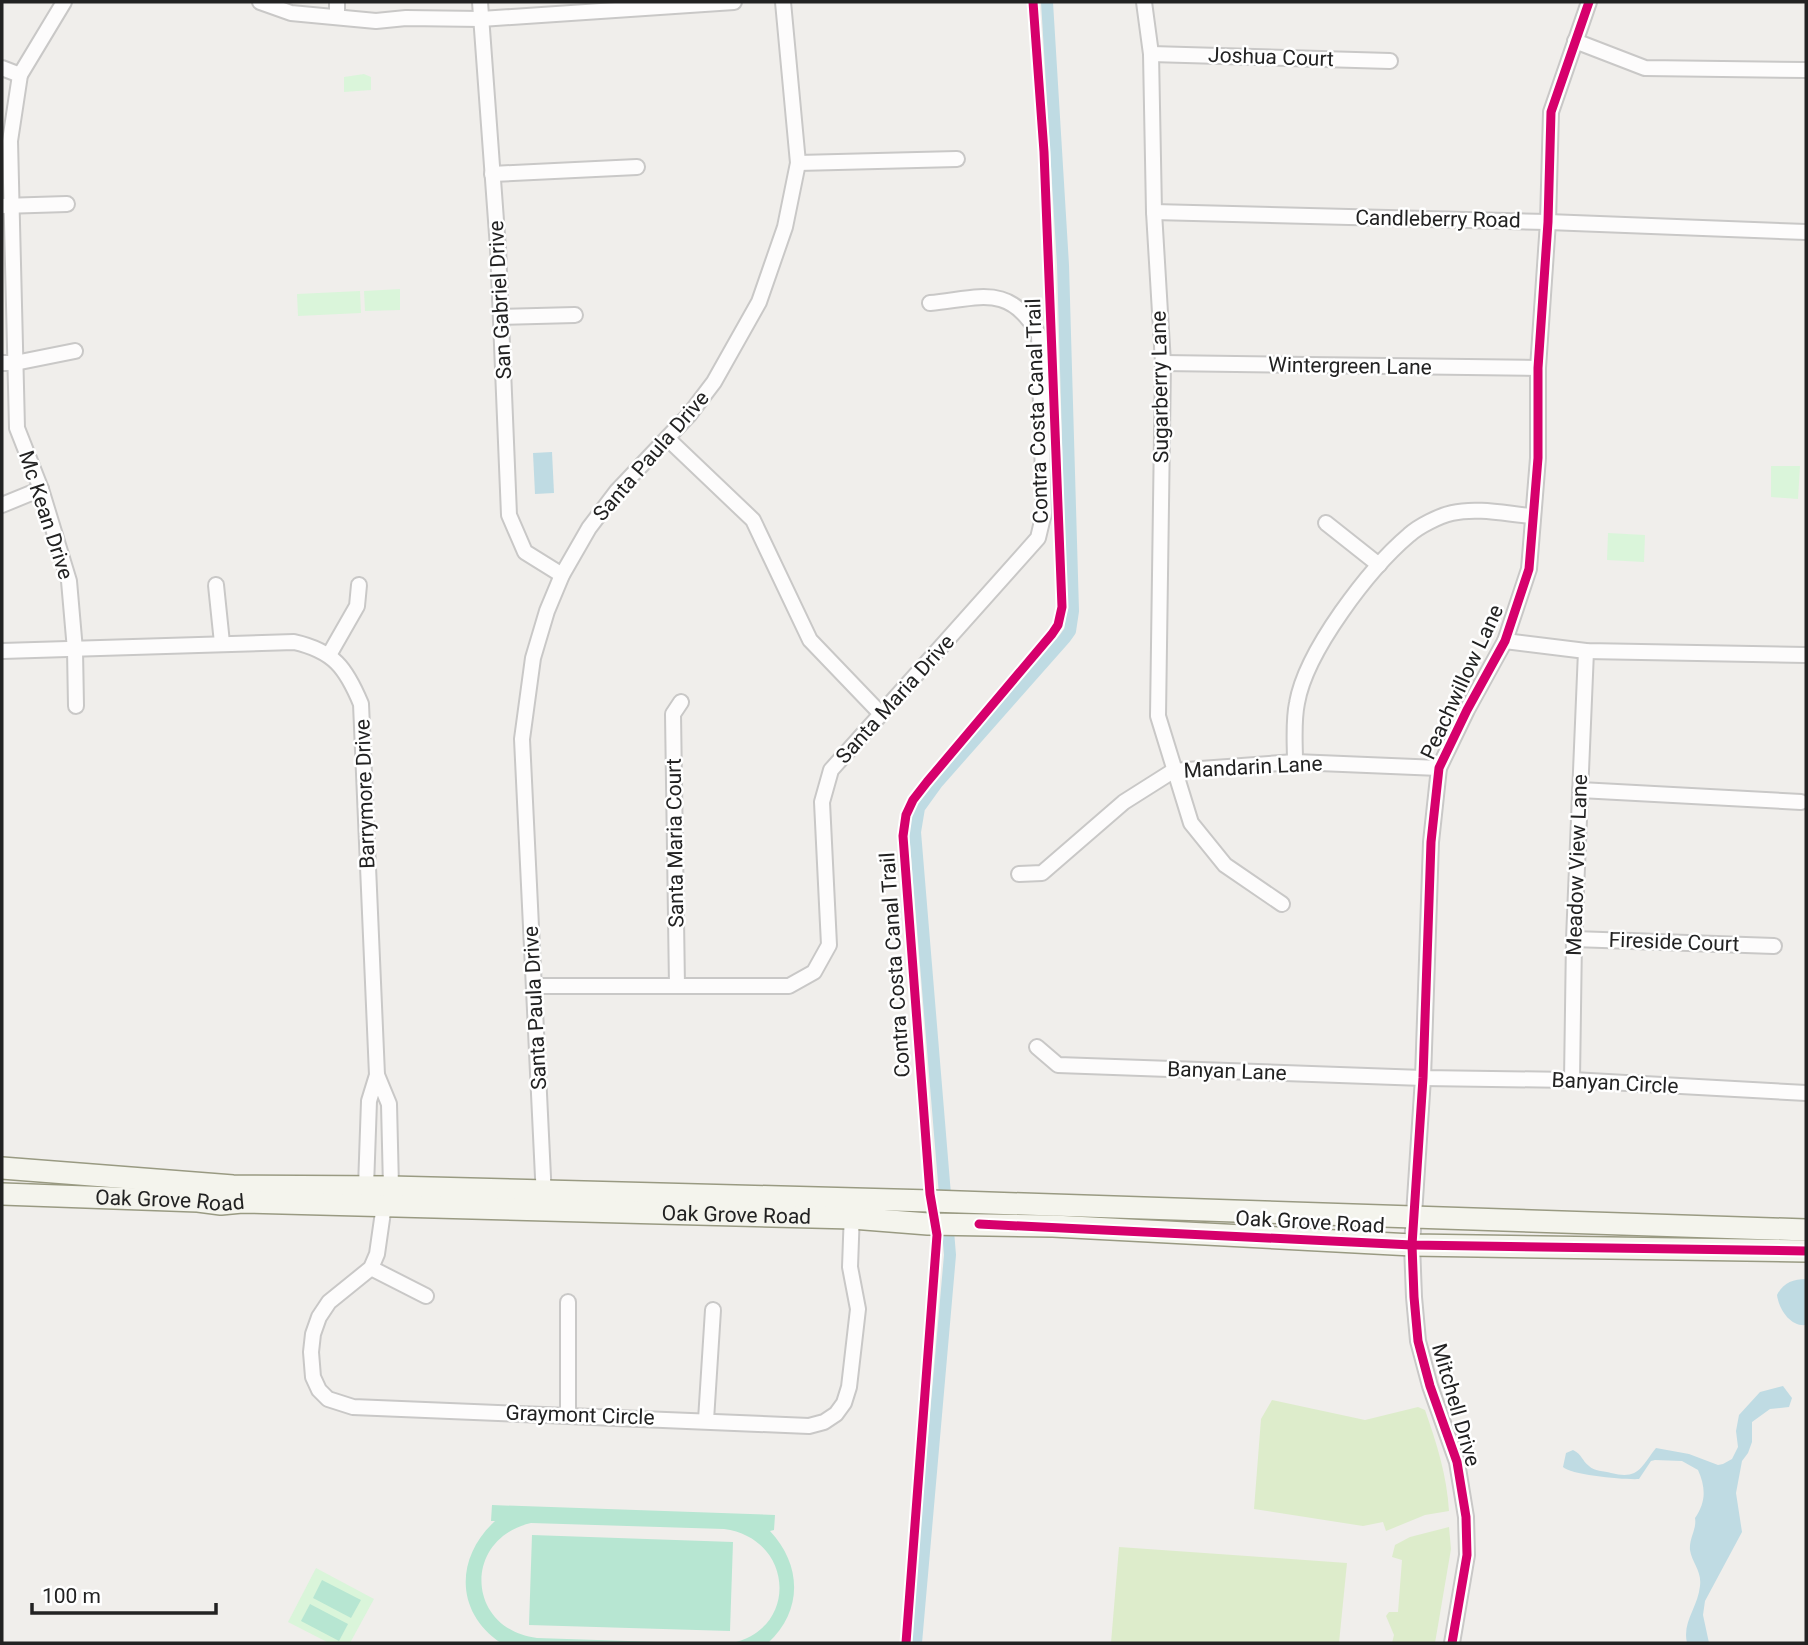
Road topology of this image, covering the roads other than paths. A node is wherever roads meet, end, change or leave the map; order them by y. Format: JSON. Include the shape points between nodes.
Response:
{"nodes":[{"id":1,"x":65,"y":2,"type":"edge"},
{"id":2,"x":260,"y":2,"type":"edge"},
{"id":3,"x":480,"y":2,"type":"edge"},
{"id":4,"x":734,"y":2,"type":"edge"},
{"id":5,"x":783,"y":2,"type":"edge"},
{"id":6,"x":1144,"y":2,"type":"edge"},
{"id":7,"x":1589,"y":2,"type":"edge"},
{"id":8,"x":337,"y":9,"type":"edge"},
{"id":9,"x":481,"y":19,"type":"junction"},
{"id":10,"x":1574,"y":41,"type":"junction"},
{"id":11,"x":1151,"y":54,"type":"junction"},
{"id":12,"x":1390,"y":61,"type":"dead end"},
{"id":13,"x":2,"y":68,"type":"edge"},
{"id":14,"x":1806,"y":70,"type":"edge"},
{"id":15,"x":20,"y":75,"type":"junction"},
{"id":16,"x":957,"y":159,"type":"dead end"},
{"id":17,"x":799,"y":163,"type":"junction"},
{"id":18,"x":637,"y":167,"type":"dead end"},
{"id":19,"x":492,"y":174,"type":"junction"},
{"id":20,"x":67,"y":204,"type":"dead end"},
{"id":21,"x":7,"y":206,"type":"edge"},
{"id":22,"x":1154,"y":212,"type":"junction"},
{"id":23,"x":1548,"y":222,"type":"junction"},
{"id":24,"x":1806,"y":232,"type":"edge"},
{"id":25,"x":930,"y":303,"type":"dead end"},
{"id":26,"x":575,"y":315,"type":"dead end"},
{"id":27,"x":502,"y":317,"type":"junction"},
{"id":28,"x":75,"y":351,"type":"dead end"},
{"id":29,"x":8,"y":363,"type":"edge"},
{"id":30,"x":1163,"y":363,"type":"junction"},
{"id":31,"x":1538,"y":368,"type":"junction"},
{"id":32,"x":668,"y":439,"type":"junction"},
{"id":33,"x":41,"y":489,"type":"junction"},
{"id":34,"x":2,"y":505,"type":"edge"},
{"id":35,"x":1532,"y":516,"type":"junction"},
{"id":36,"x":1325,"y":523,"type":"dead end"},
{"id":37,"x":1379,"y":565,"type":"junction"},
{"id":38,"x":562,"y":575,"type":"junction"},
{"id":39,"x":216,"y":585,"type":"dead end"},
{"id":40,"x":359,"y":585,"type":"dead end"},
{"id":41,"x":1505,"y":641,"type":"junction"},
{"id":42,"x":222,"y":643,"type":"junction"},
{"id":43,"x":75,"y":650,"type":"junction"},
{"id":44,"x":2,"y":651,"type":"edge"},
{"id":45,"x":1586,"y":651,"type":"junction"},
{"id":46,"x":329,"y":655,"type":"junction"},
{"id":47,"x":1806,"y":655,"type":"edge"},
{"id":48,"x":681,"y":702,"type":"dead end"},
{"id":49,"x":76,"y":706,"type":"dead end"},
{"id":50,"x":881,"y":714,"type":"junction"},
{"id":51,"x":1294,"y":762,"type":"junction"},
{"id":52,"x":1438,"y":768,"type":"junction"},
{"id":53,"x":1173,"y":771,"type":"junction"},
{"id":54,"x":1580,"y":790,"type":"junction"},
{"id":55,"x":1801,"y":802,"type":"dead end"},
{"id":56,"x":1019,"y":874,"type":"dead end"},
{"id":57,"x":1282,"y":904,"type":"dead end"},
{"id":58,"x":1574,"y":939,"type":"junction"},
{"id":59,"x":1774,"y":946,"type":"dead end"},
{"id":60,"x":534,"y":986,"type":"junction"},
{"id":61,"x":677,"y":986,"type":"junction"},
{"id":62,"x":1038,"y":1047,"type":"dead end"},
{"id":63,"x":377,"y":1074,"type":"junction"},
{"id":64,"x":1423,"y":1078,"type":"junction"},
{"id":65,"x":1572,"y":1080,"type":"junction"},
{"id":66,"x":1806,"y":1093,"type":"edge"},
{"id":67,"x":2,"y":1168,"type":"edge"},
{"id":68,"x":366,"y":1187,"type":"junction"},
{"id":69,"x":2,"y":1194,"type":"edge"},
{"id":70,"x":388,"y":1196,"type":"junction"},
{"id":71,"x":544,"y":1201,"type":"junction"},
{"id":72,"x":1049,"y":1206,"type":"junction"},
{"id":73,"x":852,"y":1209,"type":"junction"},
{"id":74,"x":1414,"y":1216,"type":"junction"},
{"id":75,"x":979,"y":1224,"type":"junction"},
{"id":76,"x":1806,"y":1230,"type":"edge"},
{"id":77,"x":1412,"y":1245,"type":"junction"},
{"id":78,"x":1806,"y":1251,"type":"edge"},
{"id":79,"x":371,"y":1268,"type":"junction"},
{"id":80,"x":426,"y":1296,"type":"dead end"},
{"id":81,"x":568,"y":1302,"type":"dead end"},
{"id":82,"x":713,"y":1310,"type":"dead end"},
{"id":83,"x":568,"y":1414,"type":"junction"},
{"id":84,"x":706,"y":1420,"type":"junction"},
{"id":85,"x":1452,"y":1643,"type":"edge"}],
"edges":[{"from":1,"to":15,"type":"street","name":"Mc Kean Drive"},
{"from":2,"to":8,"type":"street","via":[[291,13]]},
{"from":3,"to":9,"type":"street","name":"San Gabriel Drive"},
{"from":4,"to":9,"type":"street"},
{"from":5,"to":17,"type":"street","name":"Santa Paula Drive"},
{"from":6,"to":11,"type":"street","name":"Sugarberry Lane"},
{"from":7,"to":10,"type":"street","name":"Peachwillow Lane"},
{"from":8,"to":9,"type":"street","via":[[376,21]]},
{"from":9,"to":19,"type":"street","name":"San Gabriel Drive"},
{"from":10,"to":14,"type":"street","via":[[1645,68]]},
{"from":10,"to":23,"type":"street","name":"Peachwillow Lane","via":[[1551,112]]},
{"from":11,"to":12,"type":"street","name":"Joshua Court"},
{"from":11,"to":22,"type":"street","name":"Sugarberry Lane"},
{"from":13,"to":15,"type":"street"},
{"from":15,"to":21,"type":"street","name":"Mc Kean Drive"},
{"from":16,"to":17,"type":"street"},
{"from":17,"to":32,"type":"street","name":"Santa Paula Drive","via":[[785,227],[759,302],[714,382]]},
{"from":18,"to":19,"type":"street"},
{"from":19,"to":27,"type":"street","name":"San Gabriel Drive"},
{"from":20,"to":21,"type":"street"},
{"from":21,"to":29,"type":"street","name":"Mc Kean Drive"},
{"from":22,"to":23,"type":"street","name":"Candleberry Road"},
{"from":22,"to":30,"type":"street","name":"Sugarberry Lane"},
{"from":23,"to":24,"type":"street","name":"Candleberry Road"},
{"from":23,"to":31,"type":"street","name":"Peachwillow Lane"},
{"from":25,"to":50,"type":"street","name":"Santa Maria Drive","via":[[990,297],[1009,300],[1029,317],[1039,335],[1044,513],[1038,538]]},
{"from":26,"to":27,"type":"street"},
{"from":27,"to":38,"type":"street","name":"San Gabriel Drive","via":[[509,516],[524,552]]},
{"from":28,"to":29,"type":"street"},
{"from":29,"to":33,"type":"street","name":"Mc Kean Drive","via":[[17,428]]},
{"from":30,"to":31,"type":"street","name":"Wintergreen Lane"},
{"from":30,"to":53,"type":"street","name":"Sugarberry Lane","via":[[1158,716]]},
{"from":31,"to":35,"type":"street","name":"Peachwillow Lane","via":[[1538,458]]},
{"from":32,"to":38,"type":"street","name":"Santa Paula Drive","via":[[601,512]]},
{"from":32,"to":50,"type":"street","via":[[753,520],[810,640]]},
{"from":33,"to":34,"type":"street"},
{"from":33,"to":43,"type":"street","name":"Mc Kean Drive","via":[[69,581]]},
{"from":35,"to":37,"type":"street","via":[[1450,513],[1411,533]]},
{"from":35,"to":41,"type":"street","name":"Peachwillow Lane","via":[[1529,569]]},
{"from":36,"to":37,"type":"street"},
{"from":37,"to":51,"type":"street","via":[[1325,636],[1308,668],[1297,703]]},
{"from":38,"to":60,"type":"street","name":"Santa Paula Drive","via":[[533,657],[522,739]]},
{"from":39,"to":42,"type":"street"},
{"from":40,"to":46,"type":"street","via":[[356,606]]},
{"from":41,"to":45,"type":"street"},
{"from":41,"to":52,"type":"street","name":"Peachwillow Lane"},
{"from":42,"to":43,"type":"street","name":"Barrymore Drive"},
{"from":42,"to":46,"type":"street","name":"Barrymore Drive","via":[[294,642]]},
{"from":43,"to":44,"type":"street","name":"Barrymore Drive"},
{"from":43,"to":49,"type":"street","name":"Mc Kean Drive"},
{"from":45,"to":47,"type":"street"},
{"from":45,"to":54,"type":"street","name":"Meadow View Lane"},
{"from":46,"to":63,"type":"street","name":"Barrymore Drive","via":[[350,677],[361,704]]},
{"from":48,"to":61,"type":"street","name":"Santa Maria Court","via":[[673,715]]},
{"from":50,"to":61,"type":"street","name":"Santa Maria Drive","via":[[831,770],[822,802],[829,945],[814,972],[789,986]]},
{"from":51,"to":52,"type":"street","name":"Mandarin Lane"},
{"from":51,"to":53,"type":"street","name":"Mandarin Lane"},
{"from":52,"to":64,"type":"street","name":"Peachwillow Lane"},
{"from":53,"to":56,"type":"street","name":"Mandarin Lane","via":[[1124,802],[1042,873]]},
{"from":53,"to":57,"type":"street","name":"Sugarberry Lane","via":[[1191,823],[1216,855]]},
{"from":54,"to":55,"type":"street"},
{"from":54,"to":58,"type":"street","name":"Meadow View Lane"},
{"from":58,"to":59,"type":"street","name":"Fireside Court"},
{"from":58,"to":65,"type":"street","name":"Meadow View Lane"},
{"from":60,"to":61,"type":"street","name":"Santa Maria Drive"},
{"from":60,"to":71,"type":"street","name":"Santa Paula Drive"},
{"from":62,"to":64,"type":"street","name":"Banyan Lane","via":[[1058,1065]]},
{"from":63,"to":68,"type":"street","name":"Barrymore Drive","via":[[369,1101]]},
{"from":63,"to":70,"type":"street","name":"Barrymore Drive","via":[[389,1104]]},
{"from":64,"to":65,"type":"street","name":"Banyan Circle"},
{"from":64,"to":74,"type":"street","name":"Peachwillow Lane"},
{"from":65,"to":66,"type":"street","name":"Banyan Circle"},
{"from":67,"to":68,"type":"main road","name":"Oak Grove Road","via":[[233,1186]]},
{"from":68,"to":70,"type":"main road","name":"Oak Grove Road"},
{"from":69,"to":70,"type":"main road","name":"Oak Grove Road","via":[[221,1204]]},
{"from":70,"to":71,"type":"main road","name":"Oak Grove Road"},
{"from":70,"to":79,"type":"street"},
{"from":71,"to":73,"type":"main road","name":"Oak Grove Road"},
{"from":72,"to":73,"type":"main road","name":"Oak Grove Road","via":[[931,1201]]},
{"from":72,"to":74,"type":"main road","name":"Oak Grove Road"},
{"from":72,"to":75,"type":"main road","via":[[1036,1217],[985,1216]]},
{"from":73,"to":75,"type":"main road","name":"Oak Grove Road","via":[[935,1224]]},
{"from":73,"to":84,"type":"street","name":"Graymont Circle","via":[[850,1268],[858,1309],[845,1403],[824,1422],[809,1426]]},
{"from":74,"to":76,"type":"main road","name":"Oak Grove Road"},
{"from":74,"to":77,"type":"street","name":"Mitchell Drive"},
{"from":75,"to":77,"type":"main road","name":"Oak Grove Road"},
{"from":77,"to":78,"type":"main road","name":"Oak Grove Road"},
{"from":77,"to":85,"type":"street","name":"Mitchell Drive","via":[[1418,1341],[1457,1462],[1466,1517],[1467,1555]]},
{"from":79,"to":80,"type":"street"},
{"from":79,"to":83,"type":"street","name":"Graymont Circle","via":[[329,1302],[313,1334],[313,1377],[328,1399],[353,1406]]},
{"from":81,"to":83,"type":"street"},
{"from":82,"to":84,"type":"street"},
{"from":83,"to":84,"type":"street","name":"Graymont Circle"}]}
